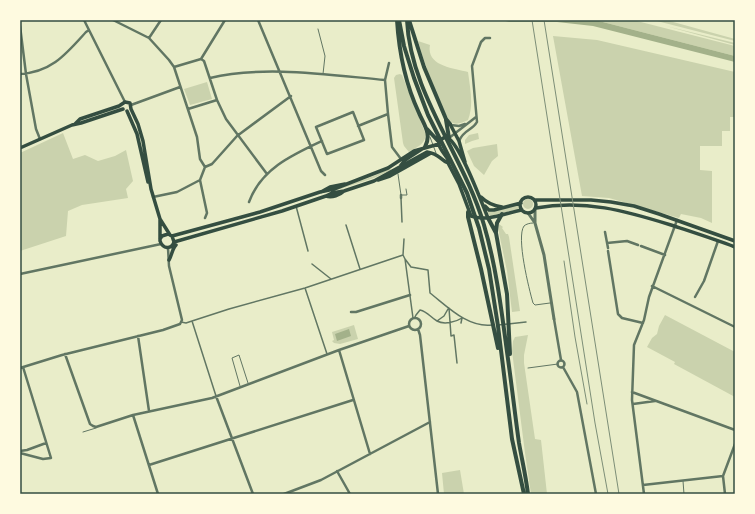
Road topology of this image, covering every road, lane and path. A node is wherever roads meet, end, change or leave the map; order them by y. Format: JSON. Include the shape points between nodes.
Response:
{"nodes":[{"id":1,"x":84,"y":20,"type":"edge"},
{"id":2,"x":113,"y":20,"type":"edge"},
{"id":3,"x":161,"y":20,"type":"edge"},
{"id":4,"x":224,"y":20,"type":"edge"},
{"id":5,"x":258,"y":20,"type":"edge"},
{"id":6,"x":398,"y":20,"type":"edge"},
{"id":7,"x":408,"y":20,"type":"edge"},
{"id":8,"x":20,"y":26,"type":"edge"},
{"id":9,"x":318,"y":29,"type":"dead end"},
{"id":10,"x":90,"y":30,"type":"junction"},
{"id":11,"x":148,"y":38,"type":"junction"},
{"id":12,"x":490,"y":38,"type":"dead end"},
{"id":13,"x":201,"y":59,"type":"junction"},
{"id":14,"x":389,"y":62,"type":"dead end"},
{"id":15,"x":174,"y":67,"type":"junction"},
{"id":16,"x":280,"y":72,"type":"junction"},
{"id":17,"x":20,"y":74,"type":"edge"},
{"id":18,"x":26,"y":74,"type":"junction"},
{"id":19,"x":323,"y":74,"type":"junction"},
{"id":20,"x":210,"y":78,"type":"junction"},
{"id":21,"x":385,"y":80,"type":"junction"},
{"id":22,"x":180,"y":87,"type":"junction"},
{"id":23,"x":291,"y":96,"type":"junction"},
{"id":24,"x":217,"y":100,"type":"junction"},
{"id":25,"x":124,"y":103,"type":"junction"},
{"id":26,"x":130,"y":108,"type":"junction"},
{"id":27,"x":123,"y":109,"type":"junction"},
{"id":28,"x":188,"y":109,"type":"junction"},
{"id":29,"x":388,"y":114,"type":"junction"},
{"id":30,"x":476,"y":117,"type":"junction"},
{"id":31,"x":446,"y":120,"type":"junction"},
{"id":32,"x":468,"y":123,"type":"junction"},
{"id":33,"x":75,"y":124,"type":"junction"},
{"id":34,"x":450,"y":124,"type":"junction"},
{"id":35,"x":358,"y":126,"type":"junction"},
{"id":36,"x":426,"y":128,"type":"junction"},
{"id":37,"x":456,"y":133,"type":"junction"},
{"id":38,"x":428,"y":135,"type":"junction"},
{"id":39,"x":237,"y":136,"type":"junction"},
{"id":40,"x":449,"y":138,"type":"junction"},
{"id":41,"x":40,"y":139,"type":"junction"},
{"id":42,"x":322,"y":141,"type":"junction"},
{"id":43,"x":459,"y":141,"type":"junction"},
{"id":44,"x":439,"y":143,"type":"junction"},
{"id":45,"x":433,"y":145,"type":"junction"},
{"id":46,"x":312,"y":146,"type":"junction"},
{"id":47,"x":425,"y":147,"type":"junction"},
{"id":48,"x":20,"y":148,"type":"edge"},
{"id":49,"x":434,"y":153,"type":"junction"},
{"id":50,"x":401,"y":159,"type":"junction"},
{"id":51,"x":448,"y":163,"type":"junction"},
{"id":52,"x":466,"y":165,"type":"junction"},
{"id":53,"x":400,"y":166,"type":"junction"},
{"id":54,"x":205,"y":167,"type":"junction"},
{"id":55,"x":405,"y":167,"type":"junction"},
{"id":56,"x":399,"y":171,"type":"junction"},
{"id":57,"x":267,"y":174,"type":"junction"},
{"id":58,"x":325,"y":175,"type":"dead end"},
{"id":59,"x":200,"y":180,"type":"junction"},
{"id":60,"x":374,"y":181,"type":"junction"},
{"id":61,"x":406,"y":189,"type":"dead end"},
{"id":62,"x":479,"y":195,"type":"junction"},
{"id":63,"x":153,"y":197,"type":"junction"},
{"id":64,"x":401,"y":197,"type":"junction"},
{"id":65,"x":535,"y":200,"type":"junction"},
{"id":66,"x":249,"y":202,"type":"dead end"},
{"id":67,"x":521,"y":203,"type":"junction"},
{"id":68,"x":296,"y":206,"type":"junction"},
{"id":69,"x":484,"y":207,"type":"junction"},
{"id":70,"x":506,"y":207,"type":"junction"},
{"id":71,"x":535,"y":209,"type":"junction"},
{"id":72,"x":522,"y":210,"type":"junction"},
{"id":73,"x":528,"y":213,"type":"junction"},
{"id":74,"x":470,"y":214,"type":"junction"},
{"id":75,"x":502,"y":214,"type":"junction"},
{"id":76,"x":205,"y":218,"type":"dead end"},
{"id":77,"x":487,"y":218,"type":"junction"},
{"id":78,"x":160,"y":219,"type":"junction"},
{"id":79,"x":677,"y":220,"type":"junction"},
{"id":80,"x":402,"y":222,"type":"dead end"},
{"id":81,"x":535,"y":223,"type":"junction"},
{"id":82,"x":346,"y":225,"type":"dead end"},
{"id":83,"x":675,"y":227,"type":"junction"},
{"id":84,"x":605,"y":232,"type":"dead end"},
{"id":85,"x":496,"y":233,"type":"junction"},
{"id":86,"x":170,"y":234,"type":"junction"},
{"id":87,"x":181,"y":234,"type":"junction"},
{"id":88,"x":404,"y":239,"type":"dead end"},
{"id":89,"x":160,"y":241,"type":"junction"},
{"id":90,"x":180,"y":241,"type":"junction"},
{"id":91,"x":718,"y":241,"type":"junction"},
{"id":92,"x":735,"y":241,"type":"edge"},
{"id":93,"x":174,"y":242,"type":"junction"},
{"id":94,"x":607,"y":243,"type":"junction"},
{"id":95,"x":735,"y":247,"type":"edge"},
{"id":96,"x":168,"y":248,"type":"junction"},
{"id":97,"x":308,"y":251,"type":"dead end"},
{"id":98,"x":403,"y":255,"type":"junction"},
{"id":99,"x":665,"y":255,"type":"junction"},
{"id":100,"x":405,"y":259,"type":"junction"},
{"id":101,"x":169,"y":260,"type":"junction"},
{"id":102,"x":312,"y":264,"type":"dead end"},
{"id":103,"x":360,"y":269,"type":"junction"},
{"id":104,"x":20,"y":274,"type":"edge"},
{"id":105,"x":332,"y":279,"type":"junction"},
{"id":106,"x":652,"y":286,"type":"junction"},
{"id":107,"x":305,"y":288,"type":"junction"},
{"id":108,"x":410,"y":295,"type":"junction"},
{"id":109,"x":695,"y":297,"type":"dead end"},
{"id":110,"x":551,"y":303,"type":"junction"},
{"id":111,"x":449,"y":308,"type":"junction"},
{"id":112,"x":351,"y":312,"type":"dead end"},
{"id":113,"x":414,"y":318,"type":"junction"},
{"id":114,"x":462,"y":318,"type":"junction"},
{"id":115,"x":554,"y":319,"type":"joint"},
{"id":116,"x":192,"y":321,"type":"junction"},
{"id":117,"x":437,"y":321,"type":"junction"},
{"id":118,"x":181,"y":322,"type":"junction"},
{"id":119,"x":450,"y":322,"type":"junction"},
{"id":120,"x":526,"y":322,"type":"dead end"},
{"id":121,"x":461,"y":323,"type":"dead end"},
{"id":122,"x":643,"y":323,"type":"junction"},
{"id":123,"x":409,"y":326,"type":"junction"},
{"id":124,"x":735,"y":327,"type":"edge"},
{"id":125,"x":418,"y":329,"type":"junction"},
{"id":126,"x":138,"y":336,"type":"junction"},
{"id":127,"x":339,"y":350,"type":"junction"},
{"id":128,"x":65,"y":354,"type":"junction"},
{"id":129,"x":327,"y":354,"type":"junction"},
{"id":130,"x":501,"y":360,"type":"junction"},
{"id":131,"x":561,"y":360,"type":"junction"},
{"id":132,"x":457,"y":363,"type":"dead end"},
{"id":133,"x":558,"y":364,"type":"junction"},
{"id":134,"x":21,"y":367,"type":"edge"},
{"id":135,"x":563,"y":367,"type":"junction"},
{"id":136,"x":528,"y":368,"type":"dead end"},
{"id":137,"x":510,"y":375,"type":"junction"},
{"id":138,"x":249,"y":384,"type":"junction"},
{"id":139,"x":241,"y":387,"type":"junction"},
{"id":140,"x":632,"y":392,"type":"junction"},
{"id":141,"x":216,"y":396,"type":"junction"},
{"id":142,"x":353,"y":400,"type":"junction"},
{"id":143,"x":655,"y":400,"type":"junction"},
{"id":144,"x":633,"y":404,"type":"junction"},
{"id":145,"x":149,"y":411,"type":"junction"},
{"id":146,"x":133,"y":415,"type":"junction"},
{"id":147,"x":430,"y":422,"type":"junction"},
{"id":148,"x":96,"y":427,"type":"junction"},
{"id":149,"x":735,"y":430,"type":"edge"},
{"id":150,"x":82,"y":432,"type":"dead end"},
{"id":151,"x":233,"y":439,"type":"junction"},
{"id":152,"x":46,"y":443,"type":"junction"},
{"id":153,"x":735,"y":444,"type":"edge"},
{"id":154,"x":20,"y":452,"type":"edge"},
{"id":155,"x":370,"y":454,"type":"junction"},
{"id":156,"x":149,"y":465,"type":"junction"},
{"id":157,"x":337,"y":471,"type":"junction"},
{"id":158,"x":723,"y":476,"type":"junction"},
{"id":159,"x":682,"y":481,"type":"junction"},
{"id":160,"x":643,"y":485,"type":"junction"},
{"id":161,"x":158,"y":494,"type":"edge"},
{"id":162,"x":253,"y":494,"type":"edge"},
{"id":163,"x":284,"y":494,"type":"edge"},
{"id":164,"x":350,"y":494,"type":"edge"},
{"id":165,"x":438,"y":494,"type":"edge"},
{"id":166,"x":524,"y":494,"type":"edge"},
{"id":167,"x":528,"y":494,"type":"edge"},
{"id":168,"x":596,"y":494,"type":"edge"},
{"id":169,"x":644,"y":494,"type":"edge"},
{"id":170,"x":684,"y":494,"type":"edge"},
{"id":171,"x":725,"y":494,"type":"edge"}],
"edges":[{"from":1,"to":10,"type":"street"},
{"from":2,"to":11,"type":"street"},
{"from":3,"to":11,"type":"street"},
{"from":4,"to":13,"type":"street"},
{"from":5,"to":16,"type":"street"},
{"from":6,"to":36,"type":"highway","via":[[404,73]]},
{"from":6,"to":130,"type":"highway","via":[[414,78],[428,115],[467,193],[478,228],[489,269]]},
{"from":7,"to":31,"type":"highway","via":[[426,73]]},
{"from":7,"to":137,"type":"highway","via":[[407,34],[419,77],[484,225],[495,268]]},
{"from":8,"to":18,"type":"street"},
{"from":9,"to":19,"type":"lane","via":[[325,56]]},
{"from":10,"to":18,"type":"street","via":[[63,56],[45,68]]},
{"from":10,"to":25,"type":"street"},
{"from":11,"to":15,"type":"street"},
{"from":12,"to":30,"type":"street","via":[[481,42],[472,66]]},
{"from":13,"to":15,"type":"street"},
{"from":13,"to":20,"type":"street"},
{"from":14,"to":21,"type":"street"},
{"from":15,"to":22,"type":"street"},
{"from":16,"to":19,"type":"street"},
{"from":16,"to":20,"type":"street"},
{"from":16,"to":23,"type":"street"},
{"from":17,"to":18,"type":"street"},
{"from":18,"to":41,"type":"street"},
{"from":19,"to":21,"type":"street"},
{"from":20,"to":24,"type":"street"},
{"from":21,"to":29,"type":"street"},
{"from":22,"to":26,"type":"street"},
{"from":22,"to":28,"type":"street"},
{"from":23,"to":39,"type":"street"},
{"from":23,"to":46,"type":"street"},
{"from":24,"to":28,"type":"street"},
{"from":24,"to":39,"type":"street"},
{"from":25,"to":26,"type":"main road","via":[[129,102]]},
{"from":25,"to":27,"type":"main road"},
{"from":25,"to":33,"type":"main road","via":[[80,119]]},
{"from":26,"to":27,"type":"main road"},
{"from":26,"to":63,"type":"main road","via":[[138,124]]},
{"from":27,"to":33,"type":"main road"},
{"from":28,"to":54,"type":"street","via":[[200,159]]},
{"from":29,"to":35,"type":"street"},
{"from":29,"to":50,"type":"street","via":[[392,146]]},
{"from":30,"to":32,"type":"street"},
{"from":30,"to":43,"type":"street","via":[[475,125],[464,132]]},
{"from":31,"to":34,"type":"highway"},
{"from":31,"to":40,"type":"highway"},
{"from":32,"to":34,"type":"street","via":[[459,126]]},
{"from":32,"to":37,"type":"street"},
{"from":33,"to":41,"type":"main road"},
{"from":34,"to":37,"type":"main road"},
{"from":35,"to":42,"type":"street","via":[[364,140],[327,154]]},
{"from":35,"to":42,"type":"street","via":[[353,112],[316,127]]},
{"from":36,"to":38,"type":"highway"},
{"from":36,"to":44,"type":"highway"},
{"from":37,"to":40,"type":"street"},
{"from":37,"to":43,"type":"main road"},
{"from":38,"to":45,"type":"lane"},
{"from":38,"to":47,"type":"highway"},
{"from":39,"to":54,"type":"street","via":[[212,164]]},
{"from":39,"to":57,"type":"street"},
{"from":40,"to":44,"type":"main road","via":[[442,139]]},
{"from":40,"to":52,"type":"main road"},
{"from":41,"to":48,"type":"main road"},
{"from":42,"to":46,"type":"street"},
{"from":43,"to":52,"type":"main road"},
{"from":44,"to":45,"type":"main road"},
{"from":44,"to":51,"type":"main road"},
{"from":45,"to":47,"type":"main road"},
{"from":45,"to":49,"type":"lane"},
{"from":46,"to":57,"type":"street","via":[[294,153]]},
{"from":46,"to":58,"type":"street","via":[[321,171]]},
{"from":47,"to":50,"type":"main road"},
{"from":47,"to":53,"type":"main road"},
{"from":49,"to":51,"type":"main road"},
{"from":49,"to":55,"type":"main road","via":[[425,152]]},
{"from":50,"to":87,"type":"main road","via":[[388,168],[345,184]]},
{"from":51,"to":74,"type":"main road"},
{"from":52,"to":62,"type":"main road"},
{"from":53,"to":55,"type":"main road"},
{"from":53,"to":56,"type":"main road"},
{"from":53,"to":60,"type":"main road"},
{"from":54,"to":59,"type":"street"},
{"from":55,"to":56,"type":"main road"},
{"from":56,"to":60,"type":"main road"},
{"from":56,"to":64,"type":"lane"},
{"from":57,"to":66,"type":"street","via":[[258,184]]},
{"from":59,"to":63,"type":"street","via":[[177,192]]},
{"from":59,"to":76,"type":"street","via":[[207,213]]},
{"from":60,"to":68,"type":"main road"},
{"from":61,"to":64,"type":"lane","via":[[407,195]]},
{"from":62,"to":69,"type":"main road"},
{"from":62,"to":70,"type":"main road","via":[[488,203]]},
{"from":63,"to":78,"type":"main road"},
{"from":64,"to":80,"type":"street"},
{"from":65,"to":67,"type":"main road","via":[[527,197]]},
{"from":65,"to":71,"type":"main road"},
{"from":65,"to":79,"type":"main road","via":[[575,199],[612,202],[634,206]]},
{"from":67,"to":70,"type":"main road"},
{"from":67,"to":72,"type":"main road"},
{"from":68,"to":90,"type":"main road"},
{"from":68,"to":97,"type":"street"},
{"from":69,"to":70,"type":"main road","via":[[494,210]]},
{"from":69,"to":74,"type":"main road","via":[[479,214]]},
{"from":69,"to":77,"type":"main road"},
{"from":71,"to":73,"type":"main road"},
{"from":71,"to":81,"type":"street"},
{"from":71,"to":83,"type":"main road","via":[[549,205],[600,206],[636,214]]},
{"from":72,"to":73,"type":"main road"},
{"from":72,"to":75,"type":"main road"},
{"from":73,"to":81,"type":"street"},
{"from":74,"to":77,"type":"main road","via":[[477,218]]},
{"from":74,"to":130,"type":"highway","via":[[468,217]]},
{"from":75,"to":77,"type":"main road"},
{"from":75,"to":85,"type":"highway"},
{"from":77,"to":85,"type":"highway"},
{"from":78,"to":86,"type":"main road"},
{"from":78,"to":89,"type":"main road"},
{"from":79,"to":83,"type":"street"},
{"from":79,"to":92,"type":"main road"},
{"from":81,"to":110,"type":"street","via":[[544,255]]},
{"from":81,"to":110,"type":"lane","via":[[524,227],[522,247],[526,273],[533,303]]},
{"from":82,"to":103,"type":"street"},
{"from":83,"to":91,"type":"main road"},
{"from":83,"to":99,"type":"street"},
{"from":84,"to":94,"type":"street"},
{"from":85,"to":137,"type":"highway","via":[[509,306]]},
{"from":86,"to":87,"type":"main road"},
{"from":86,"to":87,"type":"main road"},
{"from":86,"to":89,"type":"main road","via":[[164,235]]},
{"from":86,"to":93,"type":"main road"},
{"from":88,"to":98,"type":"street"},
{"from":89,"to":96,"type":"main road"},
{"from":89,"to":104,"type":"street"},
{"from":90,"to":93,"type":"main road"},
{"from":90,"to":101,"type":"main road","via":[[174,247]]},
{"from":91,"to":95,"type":"main road"},
{"from":91,"to":109,"type":"street","via":[[704,281]]},
{"from":93,"to":96,"type":"main road"},
{"from":94,"to":99,"type":"street","via":[[627,241]]},
{"from":94,"to":122,"type":"street","via":[[618,314],[622,318]]},
{"from":96,"to":101,"type":"street"},
{"from":98,"to":100,"type":"street"},
{"from":98,"to":103,"type":"street"},
{"from":99,"to":106,"type":"street"},
{"from":100,"to":108,"type":"street"},
{"from":100,"to":111,"type":"street","via":[[411,267],[428,270],[430,293]]},
{"from":101,"to":118,"type":"street"},
{"from":102,"to":105,"type":"street"},
{"from":103,"to":105,"type":"street"},
{"from":105,"to":107,"type":"street"},
{"from":106,"to":122,"type":"street"},
{"from":106,"to":124,"type":"street"},
{"from":107,"to":116,"type":"street"},
{"from":107,"to":129,"type":"street"},
{"from":108,"to":112,"type":"street"},
{"from":108,"to":113,"type":"street"},
{"from":110,"to":115,"type":"street"},
{"from":111,"to":114,"type":"street"},
{"from":111,"to":117,"type":"street"},
{"from":111,"to":119,"type":"street"},
{"from":113,"to":117,"type":"street","via":[[420,310],[426,311]]},
{"from":113,"to":123,"type":"street","via":[[409,322]]},
{"from":113,"to":125,"type":"street","via":[[419,318],[422,322]]},
{"from":114,"to":119,"type":"street"},
{"from":114,"to":120,"type":"street","via":[[484,326]]},
{"from":114,"to":121,"type":"street"},
{"from":115,"to":131,"type":"street"},
{"from":116,"to":118,"type":"street"},
{"from":116,"to":141,"type":"street"},
{"from":117,"to":119,"type":"street"},
{"from":118,"to":126,"type":"street","via":[[163,330]]},
{"from":119,"to":132,"type":"street"},
{"from":122,"to":140,"type":"street","via":[[634,342]]},
{"from":123,"to":125,"type":"street"},
{"from":123,"to":127,"type":"street"},
{"from":125,"to":147,"type":"street"},
{"from":126,"to":128,"type":"street"},
{"from":126,"to":145,"type":"street"},
{"from":127,"to":129,"type":"street"},
{"from":127,"to":142,"type":"street"},
{"from":128,"to":134,"type":"street"},
{"from":128,"to":148,"type":"street","via":[[90,424]]},
{"from":129,"to":138,"type":"street"},
{"from":130,"to":166,"type":"highway","via":[[512,439]]},
{"from":131,"to":133,"type":"street"},
{"from":131,"to":135,"type":"street","via":[[565,363]]},
{"from":133,"to":135,"type":"street","via":[[560,368]]},
{"from":133,"to":136,"type":"lane"},
{"from":134,"to":152,"type":"street"},
{"from":135,"to":168,"type":"street","via":[[577,392]]},
{"from":137,"to":167,"type":"highway"},
{"from":138,"to":139,"type":"street"},
{"from":138,"to":139,"type":"lane","via":[[239,355],[232,358]]},
{"from":139,"to":141,"type":"street"},
{"from":140,"to":143,"type":"street"},
{"from":140,"to":144,"type":"street"},
{"from":141,"to":145,"type":"street"},
{"from":141,"to":151,"type":"street"},
{"from":142,"to":151,"type":"street"},
{"from":142,"to":155,"type":"street"},
{"from":143,"to":144,"type":"street"},
{"from":143,"to":149,"type":"street"},
{"from":144,"to":160,"type":"street"},
{"from":145,"to":146,"type":"street"},
{"from":146,"to":148,"type":"street"},
{"from":146,"to":156,"type":"street"},
{"from":147,"to":155,"type":"street"},
{"from":147,"to":165,"type":"street"},
{"from":148,"to":150,"type":"lane"},
{"from":151,"to":156,"type":"street"},
{"from":151,"to":162,"type":"street"},
{"from":152,"to":154,"type":"street"},
{"from":152,"to":154,"type":"street","via":[[51,458],[43,459]]},
{"from":153,"to":158,"type":"street"},
{"from":155,"to":157,"type":"street"},
{"from":156,"to":161,"type":"street"},
{"from":157,"to":163,"type":"street"},
{"from":157,"to":164,"type":"street"},
{"from":158,"to":159,"type":"street"},
{"from":158,"to":171,"type":"street"},
{"from":159,"to":160,"type":"street"},
{"from":159,"to":170,"type":"lane"},
{"from":160,"to":169,"type":"street"}]}
